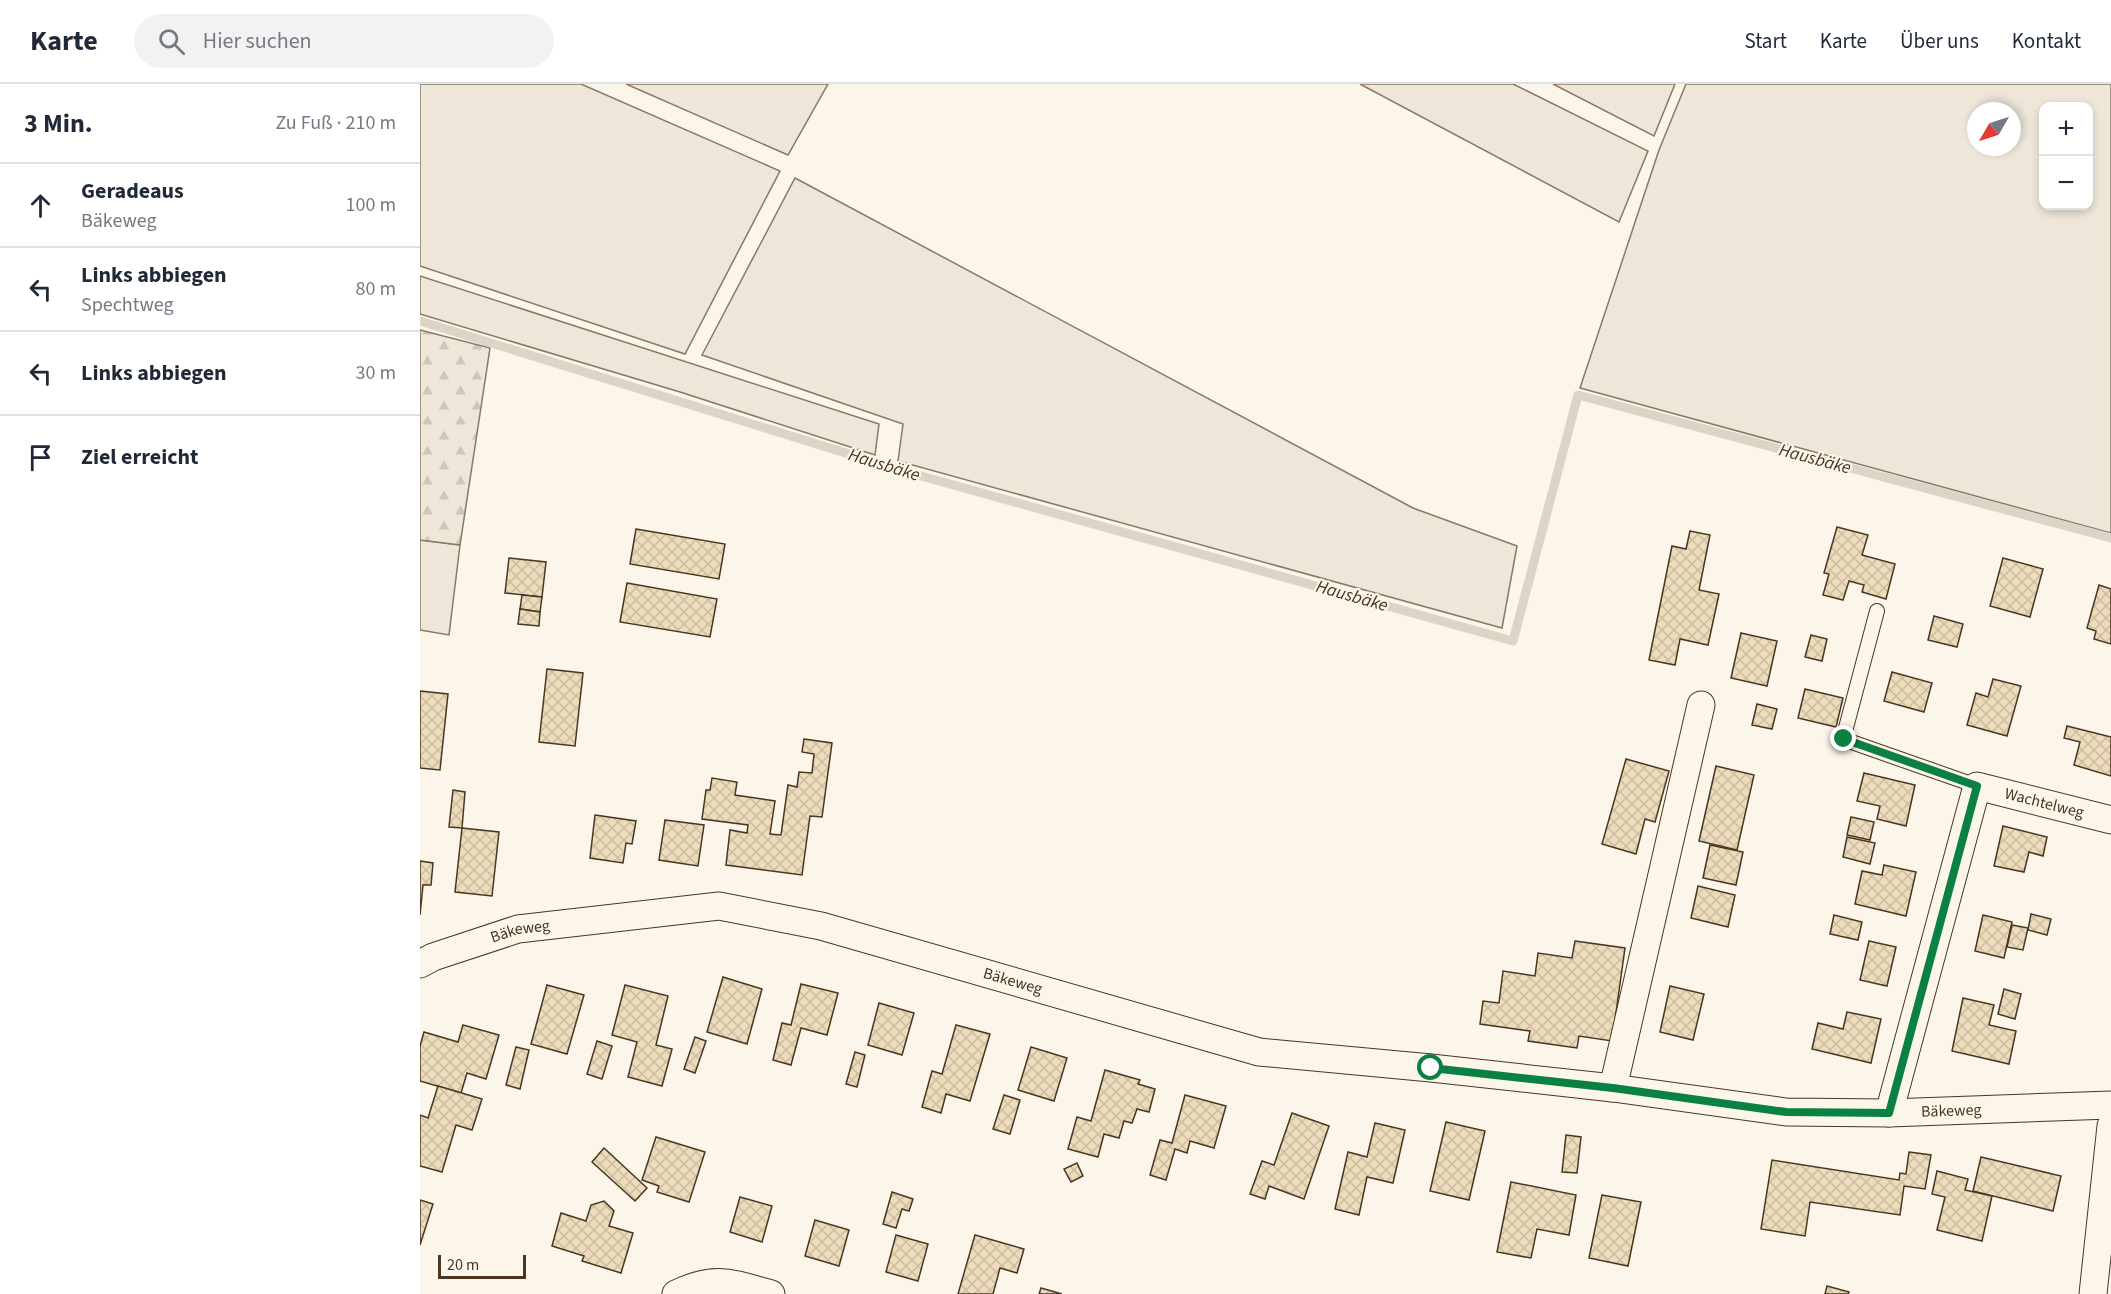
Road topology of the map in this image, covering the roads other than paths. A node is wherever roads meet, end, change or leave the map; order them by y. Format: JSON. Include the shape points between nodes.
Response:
{"nodes":[{"id":1,"x":1877,"y":611,"type":"dead end"},
{"id":2,"x":1701,"y":705,"type":"dead end"},
{"id":3,"x":1977,"y":786,"type":"junction"},
{"id":4,"x":2111,"y":820,"type":"edge"},
{"id":5,"x":420,"y":964,"type":"edge"},
{"id":6,"x":1613,"y":1088,"type":"junction"},
{"id":7,"x":2111,"y":1105,"type":"edge"},
{"id":8,"x":1889,"y":1113,"type":"junction"},
{"id":9,"x":2111,"y":1126,"type":"edge"},
{"id":10,"x":676,"y":1294,"type":"edge"},
{"id":11,"x":771,"y":1294,"type":"edge"},
{"id":12,"x":2093,"y":1294,"type":"edge"}],
"edges":[{"from":1,"to":3,"type":"lane","via":[[1844,739]]},
{"from":2,"to":6,"type":"street"},
{"from":3,"to":4,"type":"street","name":"Wachtelweg"},
{"from":3,"to":8,"type":"street"},
{"from":5,"to":6,"type":"street","name":"Bäkeweg","via":[[518,929],[719,906],[821,926],[1259,1052]]},
{"from":6,"to":8,"type":"street","name":"Bäkeweg","via":[[1786,1112]]},
{"from":7,"to":8,"type":"street","name":"Bäkeweg"},
{"from":9,"to":12,"type":"street"},
{"from":10,"to":11,"type":"street","via":[[706,1282],[728,1282]]}]}
